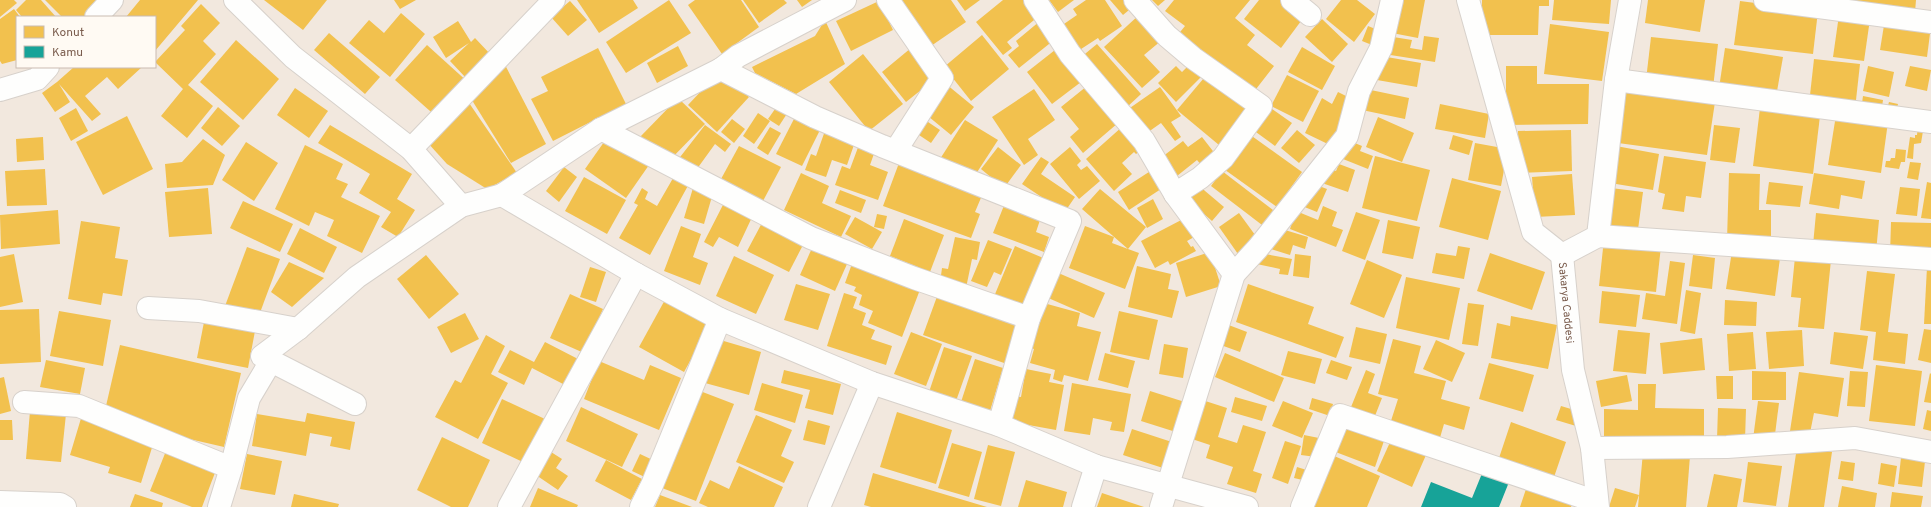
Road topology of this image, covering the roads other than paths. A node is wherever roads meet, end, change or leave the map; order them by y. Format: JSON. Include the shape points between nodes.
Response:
{"nodes":[{"id":1,"x":112,"y":0,"type":"edge"},
{"id":2,"x":235,"y":0,"type":"edge"},
{"id":3,"x":554,"y":0,"type":"edge"},
{"id":4,"x":845,"y":0,"type":"edge"},
{"id":5,"x":888,"y":0,"type":"edge"},
{"id":6,"x":1035,"y":0,"type":"edge"},
{"id":7,"x":1135,"y":0,"type":"edge"},
{"id":8,"x":1292,"y":0,"type":"edge"},
{"id":9,"x":1392,"y":0,"type":"edge"},
{"id":10,"x":1468,"y":0,"type":"edge"},
{"id":11,"x":1630,"y":0,"type":"edge"},
{"id":12,"x":1765,"y":0,"type":"edge"},
{"id":13,"x":1310,"y":15,"type":"dead end"},
{"id":14,"x":97,"y":16,"type":"edge"},
{"id":15,"x":1931,"y":22,"type":"edge"},
{"id":16,"x":47,"y":68,"type":"edge"},
{"id":17,"x":721,"y":69,"type":"junction"},
{"id":18,"x":1616,"y":80,"type":"junction"},
{"id":19,"x":0,"y":90,"type":"edge"},
{"id":20,"x":1931,"y":122,"type":"edge"},
{"id":21,"x":601,"y":129,"type":"junction"},
{"id":22,"x":411,"y":149,"type":"junction"},
{"id":23,"x":896,"y":150,"type":"junction"},
{"id":24,"x":1175,"y":194,"type":"junction"},
{"id":25,"x":502,"y":195,"type":"junction"},
{"id":26,"x":461,"y":206,"type":"junction"},
{"id":27,"x":1598,"y":236,"type":"junction"},
{"id":28,"x":1562,"y":255,"type":"junction"},
{"id":29,"x":1931,"y":259,"type":"edge"},
{"id":30,"x":636,"y":274,"type":"junction"},
{"id":31,"x":1234,"y":274,"type":"junction"},
{"id":32,"x":148,"y":308,"type":"dead end"},
{"id":33,"x":1029,"y":318,"type":"junction"},
{"id":34,"x":720,"y":319,"type":"junction"},
{"id":35,"x":298,"y":329,"type":"junction"},
{"id":36,"x":271,"y":361,"type":"junction"},
{"id":37,"x":872,"y":383,"type":"junction"},
{"id":38,"x":24,"y":402,"type":"dead end"},
{"id":39,"x":355,"y":404,"type":"dead end"},
{"id":40,"x":999,"y":425,"type":"junction"},
{"id":41,"x":1592,"y":448,"type":"junction"},
{"id":42,"x":1931,"y":452,"type":"edge"},
{"id":43,"x":1096,"y":466,"type":"junction"},
{"id":44,"x":231,"y":468,"type":"junction"},
{"id":45,"x":1167,"y":484,"type":"junction"},
{"id":46,"x":0,"y":502,"type":"edge"},
{"id":47,"x":1597,"y":505,"type":"edge"},
{"id":48,"x":65,"y":507,"type":"edge"},
{"id":49,"x":219,"y":507,"type":"edge"},
{"id":50,"x":509,"y":507,"type":"edge"},
{"id":51,"x":641,"y":507,"type":"edge"},
{"id":52,"x":819,"y":507,"type":"edge"},
{"id":53,"x":1082,"y":507,"type":"edge"},
{"id":54,"x":1161,"y":507,"type":"edge"},
{"id":55,"x":1247,"y":507,"type":"edge"},
{"id":56,"x":1302,"y":507,"type":"edge"}],
"edges":[{"from":1,"to":14,"type":"street"},
{"from":2,"to":22,"type":"street","via":[[293,57]]},
{"from":3,"to":22,"type":"street"},
{"from":4,"to":17,"type":"street","via":[[738,56]]},
{"from":5,"to":23,"type":"street","via":[[942,78]]},
{"from":6,"to":24,"type":"street","via":[[1070,54],[1144,140]]},
{"from":7,"to":24,"type":"street","via":[[1167,36],[1193,58],[1261,106],[1223,158],[1200,178]]},
{"from":8,"to":13,"type":"street"},
{"from":9,"to":31,"type":"street","via":[[1382,48],[1360,91],[1347,136],[1258,248]]},
{"from":10,"to":28,"type":"street","via":[[1533,232]]},
{"from":11,"to":18,"type":"street"},
{"from":12,"to":15,"type":"street"},
{"from":16,"to":19,"type":"street","via":[[37,78]]},
{"from":17,"to":21,"type":"street"},
{"from":17,"to":23,"type":"street","via":[[815,117]]},
{"from":18,"to":20,"type":"street"},
{"from":18,"to":27,"type":"street"},
{"from":21,"to":25,"type":"street"},
{"from":21,"to":33,"type":"street","via":[[811,238],[914,278]]},
{"from":22,"to":26,"type":"street"},
{"from":23,"to":33,"type":"street","via":[[1070,221]]},
{"from":24,"to":31,"type":"street"},
{"from":25,"to":26,"type":"street"},
{"from":25,"to":30,"type":"street"},
{"from":26,"to":35,"type":"street","via":[[357,277]]},
{"from":27,"to":28,"type":"street","name":"Sakarya Caddesi"},
{"from":27,"to":29,"type":"street"},
{"from":28,"to":41,"type":"street","name":"Sakarya Caddesi","via":[[1573,370]]},
{"from":30,"to":34,"type":"street"},
{"from":30,"to":50,"type":"street"},
{"from":31,"to":45,"type":"street"},
{"from":32,"to":35,"type":"street","via":[[199,311]]},
{"from":33,"to":40,"type":"street"},
{"from":34,"to":37,"type":"street"},
{"from":34,"to":51,"type":"street"},
{"from":35,"to":36,"type":"street","via":[[262,356]]},
{"from":36,"to":39,"type":"street"},
{"from":36,"to":44,"type":"street","via":[[249,398]]},
{"from":37,"to":40,"type":"street"},
{"from":37,"to":52,"type":"street"},
{"from":38,"to":44,"type":"street","via":[[79,406]]},
{"from":40,"to":43,"type":"street"},
{"from":41,"to":42,"type":"street","via":[[1727,447],[1855,438]]},
{"from":41,"to":47,"type":"street","name":"Sakarya Caddesi"},
{"from":43,"to":45,"type":"street"},
{"from":43,"to":53,"type":"street"},
{"from":44,"to":49,"type":"street"},
{"from":45,"to":54,"type":"street"},
{"from":45,"to":55,"type":"street"},
{"from":46,"to":48,"type":"street","via":[[60,504]]},
{"from":47,"to":56,"type":"street","via":[[1340,415]]}]}
